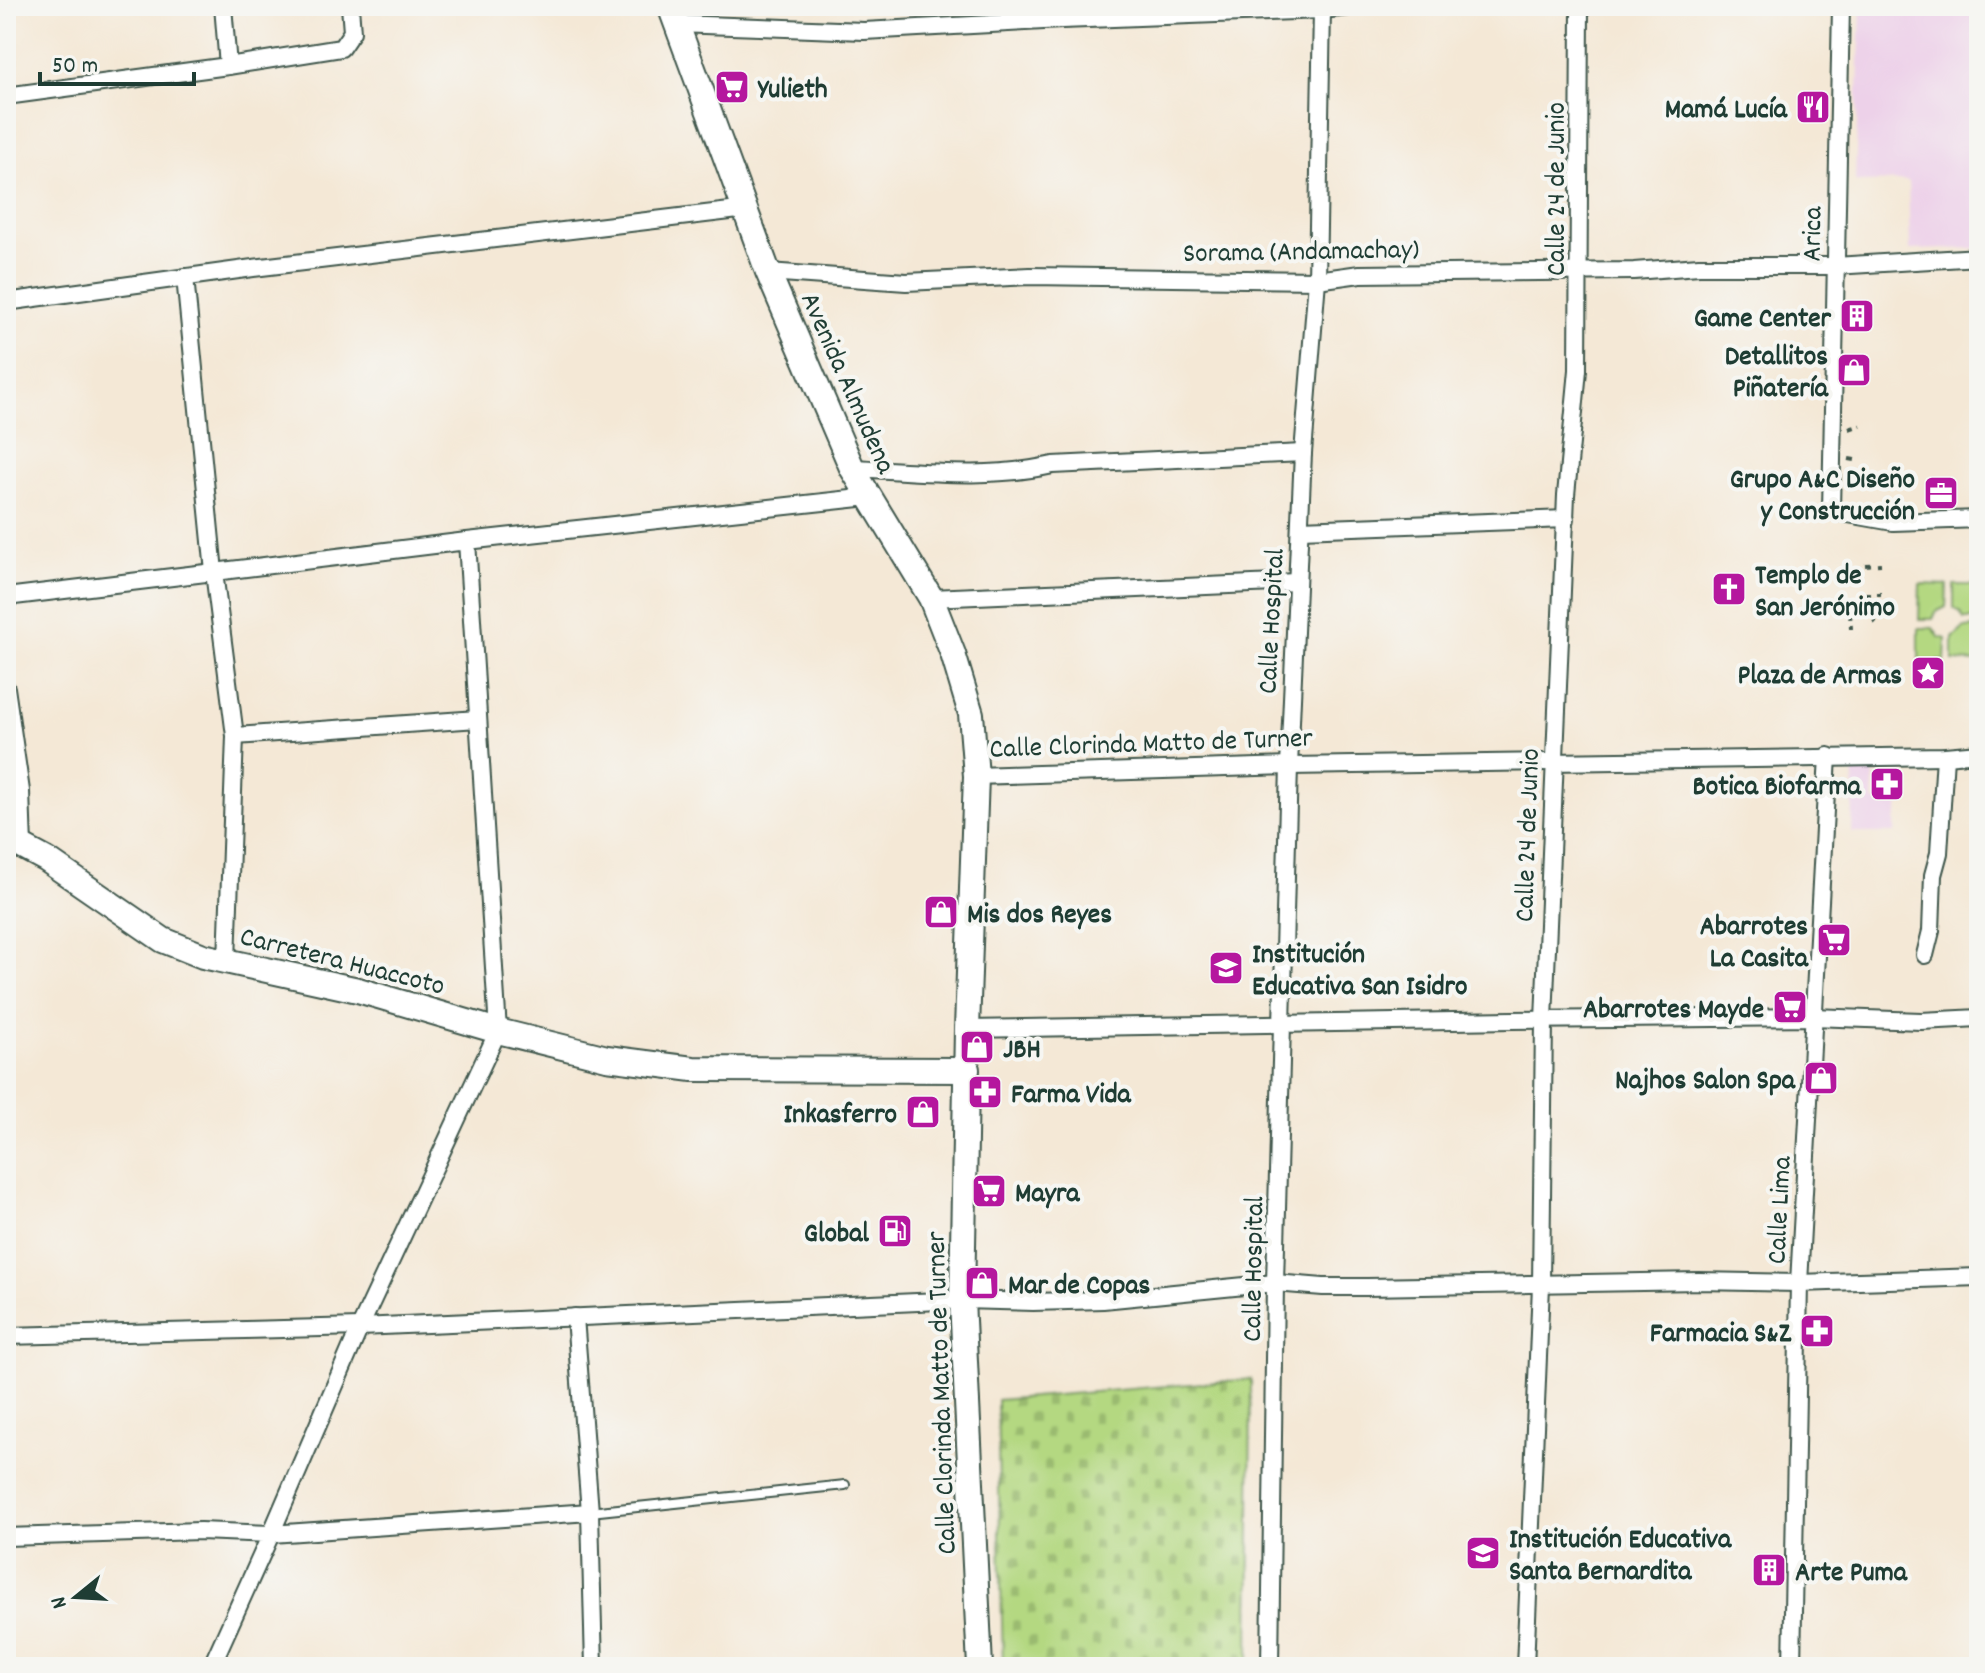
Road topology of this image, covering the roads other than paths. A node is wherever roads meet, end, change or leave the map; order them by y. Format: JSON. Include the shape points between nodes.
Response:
{"nodes":[{"id":1,"x":223,"y":6,"type":"edge"},
{"id":2,"x":350,"y":6,"type":"edge"},
{"id":3,"x":1358,"y":6,"type":"edge"},
{"id":4,"x":1580,"y":6,"type":"edge"},
{"id":5,"x":1841,"y":6,"type":"edge"},
{"id":6,"x":1322,"y":10,"type":"junction"},
{"id":7,"x":673,"y":15,"type":"edge"},
{"id":8,"x":228,"y":66,"type":"junction"},
{"id":9,"x":6,"y":96,"type":"edge"},
{"id":10,"x":747,"y":209,"type":"junction"},
{"id":11,"x":1979,"y":257,"type":"edge"},
{"id":12,"x":1835,"y":266,"type":"junction"},
{"id":13,"x":1579,"y":269,"type":"junction"},
{"id":14,"x":768,"y":272,"type":"junction"},
{"id":15,"x":185,"y":277,"type":"junction"},
{"id":16,"x":1317,"y":280,"type":"junction"},
{"id":17,"x":6,"y":302,"type":"edge"},
{"id":18,"x":1303,"y":453,"type":"junction"},
{"id":19,"x":852,"y":468,"type":"junction"},
{"id":20,"x":869,"y":497,"type":"junction"},
{"id":21,"x":1566,"y":519,"type":"junction"},
{"id":22,"x":1979,"y":519,"type":"edge"},
{"id":23,"x":1300,"y":529,"type":"junction"},
{"id":24,"x":467,"y":541,"type":"junction"},
{"id":25,"x":214,"y":572,"type":"junction"},
{"id":26,"x":1297,"y":582,"type":"junction"},
{"id":27,"x":6,"y":597,"type":"edge"},
{"id":28,"x":931,"y":598,"type":"junction"},
{"id":29,"x":6,"y":688,"type":"edge"},
{"id":30,"x":478,"y":719,"type":"junction"},
{"id":31,"x":235,"y":736,"type":"junction"},
{"id":32,"x":1979,"y":753,"type":"edge"},
{"id":33,"x":1828,"y":756,"type":"junction"},
{"id":34,"x":1945,"y":756,"type":"junction"},
{"id":35,"x":1554,"y":762,"type":"junction"},
{"id":36,"x":1289,"y":766,"type":"junction"},
{"id":37,"x":976,"y":776,"type":"junction"},
{"id":38,"x":14,"y":843,"type":"edge"},
{"id":39,"x":1925,"y":955,"type":"dead end"},
{"id":40,"x":227,"y":961,"type":"junction"},
{"id":41,"x":1813,"y":1017,"type":"junction"},
{"id":42,"x":1979,"y":1018,"type":"edge"},
{"id":43,"x":1544,"y":1020,"type":"junction"},
{"id":44,"x":1284,"y":1024,"type":"junction"},
{"id":45,"x":967,"y":1029,"type":"junction"},
{"id":46,"x":498,"y":1031,"type":"junction"},
{"id":47,"x":967,"y":1070,"type":"junction"},
{"id":48,"x":1979,"y":1277,"type":"edge"},
{"id":49,"x":1275,"y":1283,"type":"junction"},
{"id":50,"x":1799,"y":1283,"type":"junction"},
{"id":51,"x":1541,"y":1285,"type":"junction"},
{"id":52,"x":962,"y":1300,"type":"junction"},
{"id":53,"x":575,"y":1317,"type":"junction"},
{"id":54,"x":360,"y":1327,"type":"junction"},
{"id":55,"x":6,"y":1336,"type":"edge"},
{"id":56,"x":845,"y":1485,"type":"dead end"},
{"id":57,"x":590,"y":1512,"type":"junction"},
{"id":58,"x":271,"y":1534,"type":"junction"},
{"id":59,"x":6,"y":1537,"type":"edge"},
{"id":60,"x":211,"y":1667,"type":"edge"},
{"id":61,"x":594,"y":1667,"type":"edge"},
{"id":62,"x":980,"y":1667,"type":"edge"},
{"id":63,"x":1270,"y":1667,"type":"edge"},
{"id":64,"x":1525,"y":1667,"type":"edge"},
{"id":65,"x":1792,"y":1667,"type":"edge"}],
"edges":[{"from":1,"to":8,"type":"street"},
{"from":2,"to":8,"type":"street","via":[[352,32],[341,48]]},
{"from":3,"to":6,"type":"street"},
{"from":4,"to":13,"type":"street","name":"Calle 24 de Junio"},
{"from":5,"to":12,"type":"street","name":"Arica"},
{"from":6,"to":7,"type":"street","via":[[864,31]]},
{"from":6,"to":16,"type":"street","name":"Calle Hospital"},
{"from":7,"to":10,"type":"street","name":"Avenida Almudena"},
{"from":8,"to":9,"type":"street"},
{"from":10,"to":14,"type":"street","name":"Avenida Almudena"},
{"from":10,"to":15,"type":"street"},
{"from":11,"to":12,"type":"street","name":"Sorama (Andamachay)"},
{"from":12,"to":13,"type":"street","name":"Sorama (Andamachay)"},
{"from":12,"to":22,"type":"street","name":"Arica","via":[[1831,511],[1893,522]]},
{"from":13,"to":16,"type":"street","name":"Sorama (Andamachay)","via":[[1360,274]]},
{"from":13,"to":21,"type":"street","name":"Calle 24 de Junio","via":[[1578,370]]},
{"from":14,"to":16,"type":"street","name":"Sorama (Andamachay)","via":[[906,282],[1030,276]]},
{"from":14,"to":19,"type":"street","name":"Avenida Almudena"},
{"from":15,"to":17,"type":"street"},
{"from":15,"to":25,"type":"street"},
{"from":16,"to":18,"type":"street","name":"Calle Hospital"},
{"from":18,"to":19,"type":"street","via":[[1053,465],[979,474]]},
{"from":18,"to":23,"type":"street","name":"Calle Hospital"},
{"from":19,"to":20,"type":"street","name":"Avenida Almudena"},
{"from":20,"to":24,"type":"street"},
{"from":20,"to":28,"type":"street","name":"Avenida Almudena"},
{"from":21,"to":23,"type":"street"},
{"from":21,"to":35,"type":"street","name":"Calle 24 de Junio"},
{"from":23,"to":26,"type":"street","name":"Calle Hospital"},
{"from":24,"to":25,"type":"street"},
{"from":24,"to":30,"type":"street"},
{"from":25,"to":27,"type":"street"},
{"from":25,"to":31,"type":"street"},
{"from":26,"to":28,"type":"street"},
{"from":26,"to":36,"type":"street","name":"Calle Hospital"},
{"from":28,"to":37,"type":"street","name":"Avenida Almudena","via":[[971,714]]},
{"from":29,"to":38,"type":"street","via":[[21,791]]},
{"from":30,"to":31,"type":"street"},
{"from":30,"to":46,"type":"street"},
{"from":31,"to":40,"type":"street"},
{"from":32,"to":34,"type":"street","name":"Calle Clorinda Matto de Turner"},
{"from":33,"to":34,"type":"street","name":"Calle Clorinda Matto de Turner"},
{"from":33,"to":35,"type":"street","name":"Calle Clorinda Matto de Turner"},
{"from":33,"to":41,"type":"street","name":"Calle Lima"},
{"from":34,"to":39,"type":"street"},
{"from":35,"to":36,"type":"street","name":"Calle Clorinda Matto de Turner"},
{"from":35,"to":43,"type":"street","name":"Calle 24 de Junio"},
{"from":36,"to":37,"type":"street","name":"Calle Clorinda Matto de Turner"},
{"from":36,"to":44,"type":"street","name":"Calle Hospital"},
{"from":37,"to":45,"type":"street","name":"Calle Clorinda Matto de Turner"},
{"from":38,"to":40,"type":"street","name":"Carretera Huaccoto","via":[[163,940]]},
{"from":40,"to":46,"type":"street","name":"Carretera Huaccoto","via":[[358,990]]},
{"from":41,"to":42,"type":"street"},
{"from":41,"to":43,"type":"street"},
{"from":41,"to":50,"type":"street","name":"Calle Lima"},
{"from":43,"to":44,"type":"street"},
{"from":43,"to":51,"type":"street","name":"Calle 24 de Junio"},
{"from":44,"to":45,"type":"street"},
{"from":44,"to":49,"type":"street","name":"Calle Hospital"},
{"from":45,"to":47,"type":"street","name":"Calle Clorinda Matto de Turner"},
{"from":46,"to":47,"type":"street","name":"Carretera Huaccoto","via":[[607,1058],[693,1069]]},
{"from":46,"to":54,"type":"street"},
{"from":47,"to":52,"type":"street","name":"Calle Clorinda Matto de Turner"},
{"from":48,"to":50,"type":"street"},
{"from":49,"to":51,"type":"street"},
{"from":49,"to":52,"type":"street","via":[[1103,1300]]},
{"from":49,"to":63,"type":"street","name":"Calle Hospital"},
{"from":50,"to":51,"type":"street"},
{"from":50,"to":65,"type":"street","name":"Calle Lima"},
{"from":51,"to":64,"type":"street","name":"Calle 24 de Junio"},
{"from":52,"to":53,"type":"street"},
{"from":52,"to":62,"type":"street","name":"Calle Clorinda Matto de Turner"},
{"from":53,"to":54,"type":"street"},
{"from":53,"to":57,"type":"street"},
{"from":54,"to":55,"type":"street"},
{"from":54,"to":58,"type":"street"},
{"from":56,"to":57,"type":"lane"},
{"from":57,"to":58,"type":"street"},
{"from":57,"to":61,"type":"street"},
{"from":58,"to":59,"type":"street"},
{"from":58,"to":60,"type":"street"}]}
